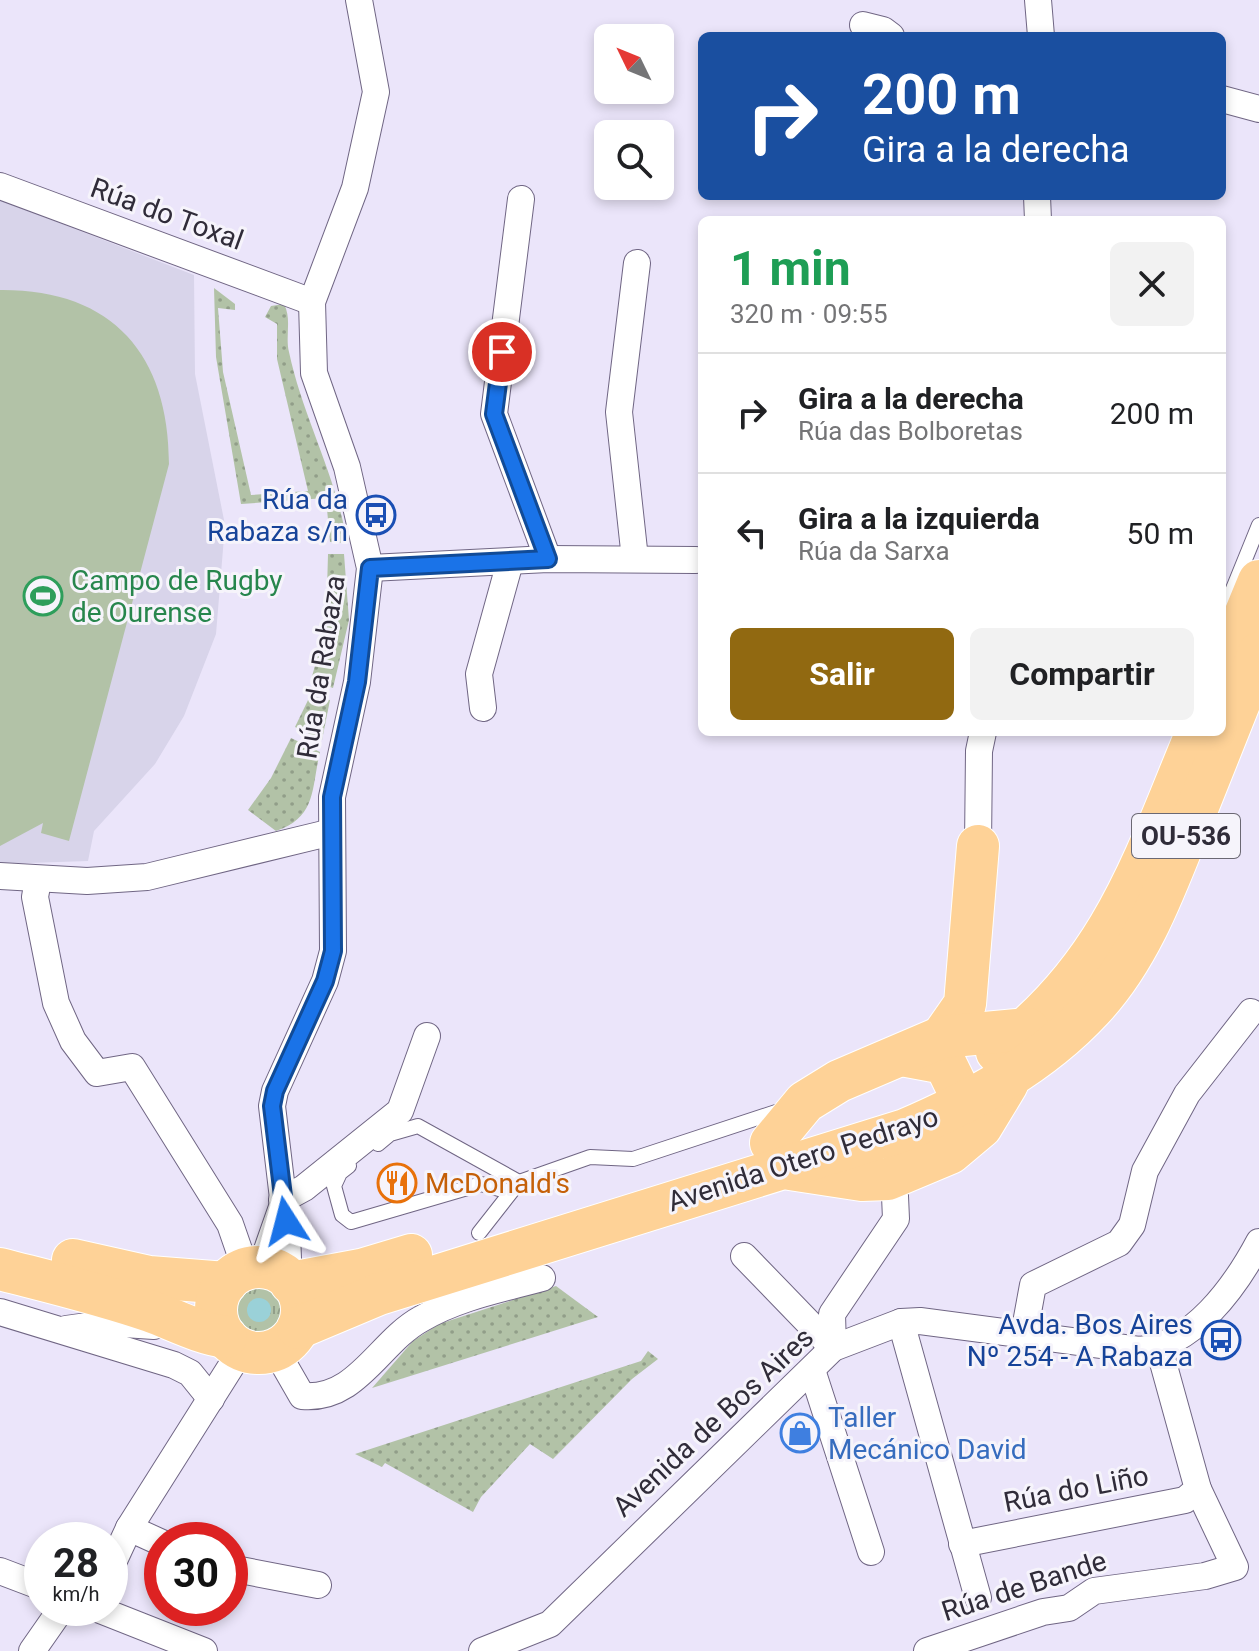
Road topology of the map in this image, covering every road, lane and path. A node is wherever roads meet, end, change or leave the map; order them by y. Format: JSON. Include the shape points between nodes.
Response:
{"nodes":[{"id":1,"x":359,"y":0,"type":"edge"},
{"id":2,"x":1038,"y":0,"type":"edge"},
{"id":3,"x":863,"y":25,"type":"dead end"},
{"id":4,"x":886,"y":32,"type":"edge"},
{"id":5,"x":1041,"y":32,"type":"edge"},
{"id":6,"x":1226,"y":100,"type":"edge"},
{"id":7,"x":1259,"y":109,"type":"edge"},
{"id":8,"x":0,"y":186,"type":"edge"},
{"id":9,"x":521,"y":199,"type":"dead end"},
{"id":10,"x":637,"y":263,"type":"dead end"},
{"id":11,"x":312,"y":302,"type":"junction"},
{"id":12,"x":1259,"y":525,"type":"edge"},
{"id":13,"x":548,"y":559,"type":"junction"},
{"id":14,"x":635,"y":559,"type":"junction"},
{"id":15,"x":696,"y":560,"type":"dead end"},
{"id":16,"x":510,"y":562,"type":"junction"},
{"id":17,"x":370,"y":568,"type":"junction"},
{"id":18,"x":1259,"y":581,"type":"edge"},
{"id":19,"x":1226,"y":606,"type":"edge"},
{"id":20,"x":1259,"y":653,"type":"edge"},
{"id":21,"x":1226,"y":661,"type":"edge"},
{"id":22,"x":483,"y":708,"type":"dead end"},
{"id":23,"x":982,"y":736,"type":"edge"},
{"id":24,"x":1195,"y":736,"type":"edge"},
{"id":25,"x":1226,"y":736,"type":"edge"},
{"id":26,"x":1226,"y":736,"type":"edge"},
{"id":27,"x":332,"y":832,"type":"junction"},
{"id":28,"x":978,"y":846,"type":"junction"},
{"id":29,"x":0,"y":876,"type":"edge"},
{"id":30,"x":38,"y":880,"type":"junction"},
{"id":31,"x":1080,"y":998,"type":"junction"},
{"id":32,"x":1251,"y":1012,"type":"dead end"},
{"id":33,"x":1012,"y":1029,"type":"junction"},
{"id":34,"x":427,"y":1036,"type":"dead end"},
{"id":35,"x":942,"y":1037,"type":"junction"},
{"id":36,"x":902,"y":1055,"type":"junction"},
{"id":37,"x":1014,"y":1073,"type":"junction"},
{"id":38,"x":958,"y":1092,"type":"junction"},
{"id":39,"x":844,"y":1136,"type":"junction"},
{"id":40,"x":950,"y":1153,"type":"junction"},
{"id":41,"x":776,"y":1156,"type":"junction"},
{"id":42,"x":515,"y":1187,"type":"junction"},
{"id":43,"x":282,"y":1204,"type":"junction"},
{"id":44,"x":479,"y":1233,"type":"junction"},
{"id":45,"x":0,"y":1241,"type":"edge"},
{"id":46,"x":1259,"y":1242,"type":"edge"},
{"id":47,"x":744,"y":1256,"type":"dead end"},
{"id":48,"x":0,"y":1269,"type":"edge"},
{"id":49,"x":262,"y":1276,"type":"junction"},
{"id":50,"x":542,"y":1278,"type":"dead end"},
{"id":51,"x":1259,"y":1279,"type":"edge"},
{"id":52,"x":1227,"y":1292,"type":"junction"},
{"id":53,"x":0,"y":1312,"type":"edge"},
{"id":54,"x":177,"y":1322,"type":"junction"},
{"id":55,"x":901,"y":1322,"type":"junction"},
{"id":56,"x":55,"y":1331,"type":"junction"},
{"id":57,"x":1024,"y":1334,"type":"junction"},
{"id":58,"x":260,"y":1341,"type":"junction"},
{"id":59,"x":833,"y":1348,"type":"junction"},
{"id":60,"x":1159,"y":1348,"type":"junction"},
{"id":61,"x":812,"y":1370,"type":"junction"},
{"id":62,"x":211,"y":1399,"type":"junction"},
{"id":63,"x":1198,"y":1489,"type":"junction"},
{"id":64,"x":129,"y":1528,"type":"joint"},
{"id":65,"x":144,"y":1535,"type":"edge"},
{"id":66,"x":962,"y":1544,"type":"junction"},
{"id":67,"x":871,"y":1552,"type":"dead end"},
{"id":68,"x":0,"y":1571,"type":"edge"},
{"id":69,"x":248,"y":1571,"type":"edge"},
{"id":70,"x":24,"y":1580,"type":"edge"},
{"id":71,"x":318,"y":1585,"type":"dead end"},
{"id":72,"x":978,"y":1598,"type":"dead end"},
{"id":73,"x":128,"y":1620,"type":"edge"},
{"id":74,"x":550,"y":1624,"type":"junction"},
{"id":75,"x":49,"y":1626,"type":"edge"},
{"id":76,"x":32,"y":1651,"type":"edge"},
{"id":77,"x":204,"y":1651,"type":"edge"},
{"id":78,"x":482,"y":1651,"type":"edge"},
{"id":79,"x":544,"y":1651,"type":"edge"},
{"id":80,"x":927,"y":1651,"type":"edge"}],
"edges":[{"from":1,"to":11,"type":"street","name":"Rúa da Rabaza","via":[[376,92],[355,188]]},
{"from":2,"to":5,"type":"street"},
{"from":3,"to":4,"type":"street"},
{"from":6,"to":7,"type":"street"},
{"from":8,"to":11,"type":"street","name":"Rúa do Toxal"},
{"from":9,"to":13,"type":"street","via":[[494,414]]},
{"from":10,"to":14,"type":"street","via":[[619,412]]},
{"from":11,"to":17,"type":"street","name":"Rúa da Rabaza","via":[[314,373],[347,467]]},
{"from":12,"to":19,"type":"lane"},
{"from":13,"to":14,"type":"street"},
{"from":13,"to":16,"type":"street"},
{"from":14,"to":15,"type":"street"},
{"from":16,"to":17,"type":"street"},
{"from":16,"to":22,"type":"street","via":[[479,674]]},
{"from":17,"to":27,"type":"street","name":"Rúa da Rabaza","via":[[357,682],[332,797]]},
{"from":18,"to":21,"type":"main road"},
{"from":20,"to":26,"type":"main road","name":"Avenida Otero Pedrayo","number":"OU-536"},
{"from":23,"to":28,"type":"street"},
{"from":24,"to":31,"type":"main road","name":"Avenida Otero Pedrayo","number":"OU-536"},
{"from":25,"to":31,"type":"main road","name":"Avenida Otero Pedrayo","number":"OU-536","via":[[1163,894],[1126,964]]},
{"from":27,"to":30,"type":"street","via":[[147,877]]},
{"from":27,"to":43,"type":"street","name":"Rúa da Rabaza","via":[[333,951],[272,1106]]},
{"from":28,"to":33,"type":"main road"},
{"from":28,"to":35,"type":"main road","via":[[965,1004]]},
{"from":29,"to":30,"type":"street"},
{"from":30,"to":49,"type":"street","via":[[35,897],[56,1003],[73,1041],[97,1073],[132,1067]]},
{"from":31,"to":33,"type":"main road","name":"Avenida Otero Pedrayo"},
{"from":31,"to":37,"type":"main road","name":"Avenida Otero Pedrayo"},
{"from":32,"to":57,"type":"street","via":[[1187,1094],[1145,1171],[1132,1225],[1119,1243],[1033,1285]]},
{"from":33,"to":35,"type":"main road"},
{"from":33,"to":38,"type":"main road","name":"Avenida Otero Pedrayo"},
{"from":34,"to":43,"type":"street","via":[[400,1111]]},
{"from":35,"to":36,"type":"main road"},
{"from":36,"to":38,"type":"main road","via":[[945,1063]]},
{"from":36,"to":39,"type":"main road"},
{"from":37,"to":38,"type":"main road","name":"Avenida Otero Pedrayo"},
{"from":37,"to":40,"type":"main road","via":[[981,1127]]},
{"from":38,"to":39,"type":"main road","name":"Avenida Otero Pedrayo","via":[[905,1130]]},
{"from":38,"to":40,"type":"main road"},
{"from":39,"to":40,"type":"main road"},
{"from":39,"to":41,"type":"main road"},
{"from":39,"to":41,"type":"main road"},
{"from":39,"to":42,"type":"lane","via":[[633,1159],[590,1157]]},
{"from":39,"to":59,"type":"street","via":[[895,1196],[896,1219],[832,1314]]},
{"from":41,"to":44,"type":"main road","name":"Avenida Otero Pedrayo"},
{"from":41,"to":58,"type":"main road","name":"Avenida Otero Pedrayo","via":[[379,1294]]},
{"from":42,"to":42,"type":"lane","via":[[418,1126],[390,1134],[340,1173],[334,1186],[342,1215],[351,1222],[481,1184]]},
{"from":42,"to":44,"type":"lane"},
{"from":43,"to":49,"type":"street"},
{"from":44,"to":49,"type":"main road","name":"Avenida Otero Pedrayo","via":[[361,1270]]},
{"from":45,"to":49,"type":"main road","name":"Avenida Otero Pedrayo","via":[[124,1274]]},
{"from":46,"to":52,"type":"street"},
{"from":47,"to":59,"type":"street"},
{"from":48,"to":54,"type":"main road"},
{"from":49,"to":58,"type":"main road","via":[[302,1304]]},
{"from":49,"to":58,"type":"main road","via":[[216,1312]]},
{"from":50,"to":58,"type":"street","via":[[453,1303],[418,1320],[348,1384],[319,1398],[302,1396]]},
{"from":51,"to":52,"type":"street"},
{"from":52,"to":60,"type":"street","via":[[1191,1328]]},
{"from":53,"to":56,"type":"street"},
{"from":54,"to":56,"type":"street","via":[[154,1327],[109,1323]]},
{"from":54,"to":58,"type":"main road","via":[[206,1334]]},
{"from":55,"to":57,"type":"street","name":"Avenida de Bos Aires"},
{"from":55,"to":59,"type":"street","name":"Avenida de Bos Aires"},
{"from":55,"to":66,"type":"street"},
{"from":56,"to":62,"type":"street","via":[[174,1365],[190,1373]]},
{"from":57,"to":60,"type":"street","name":"Avenida de Bos Aires","via":[[1139,1350]]},
{"from":58,"to":62,"type":"street"},
{"from":59,"to":61,"type":"street","name":"Avenida de Bos Aires"},
{"from":60,"to":63,"type":"street"},
{"from":61,"to":67,"type":"street"},
{"from":61,"to":74,"type":"street","name":"Avenida de Bos Aires"},
{"from":62,"to":64,"type":"street"},
{"from":63,"to":66,"type":"street","name":"Rúa do Liño","via":[[1185,1500]]},
{"from":63,"to":80,"type":"street","name":"Rúa de Bande","via":[[1235,1567],[1094,1591],[1069,1608]]},
{"from":64,"to":65,"type":"street"},
{"from":66,"to":72,"type":"street"},
{"from":68,"to":70,"type":"street"},
{"from":69,"to":71,"type":"street"},
{"from":73,"to":77,"type":"street"},
{"from":74,"to":78,"type":"street","name":"Avenida de Bos Aires"},
{"from":74,"to":79,"type":"street"},
{"from":75,"to":76,"type":"street"}]}
